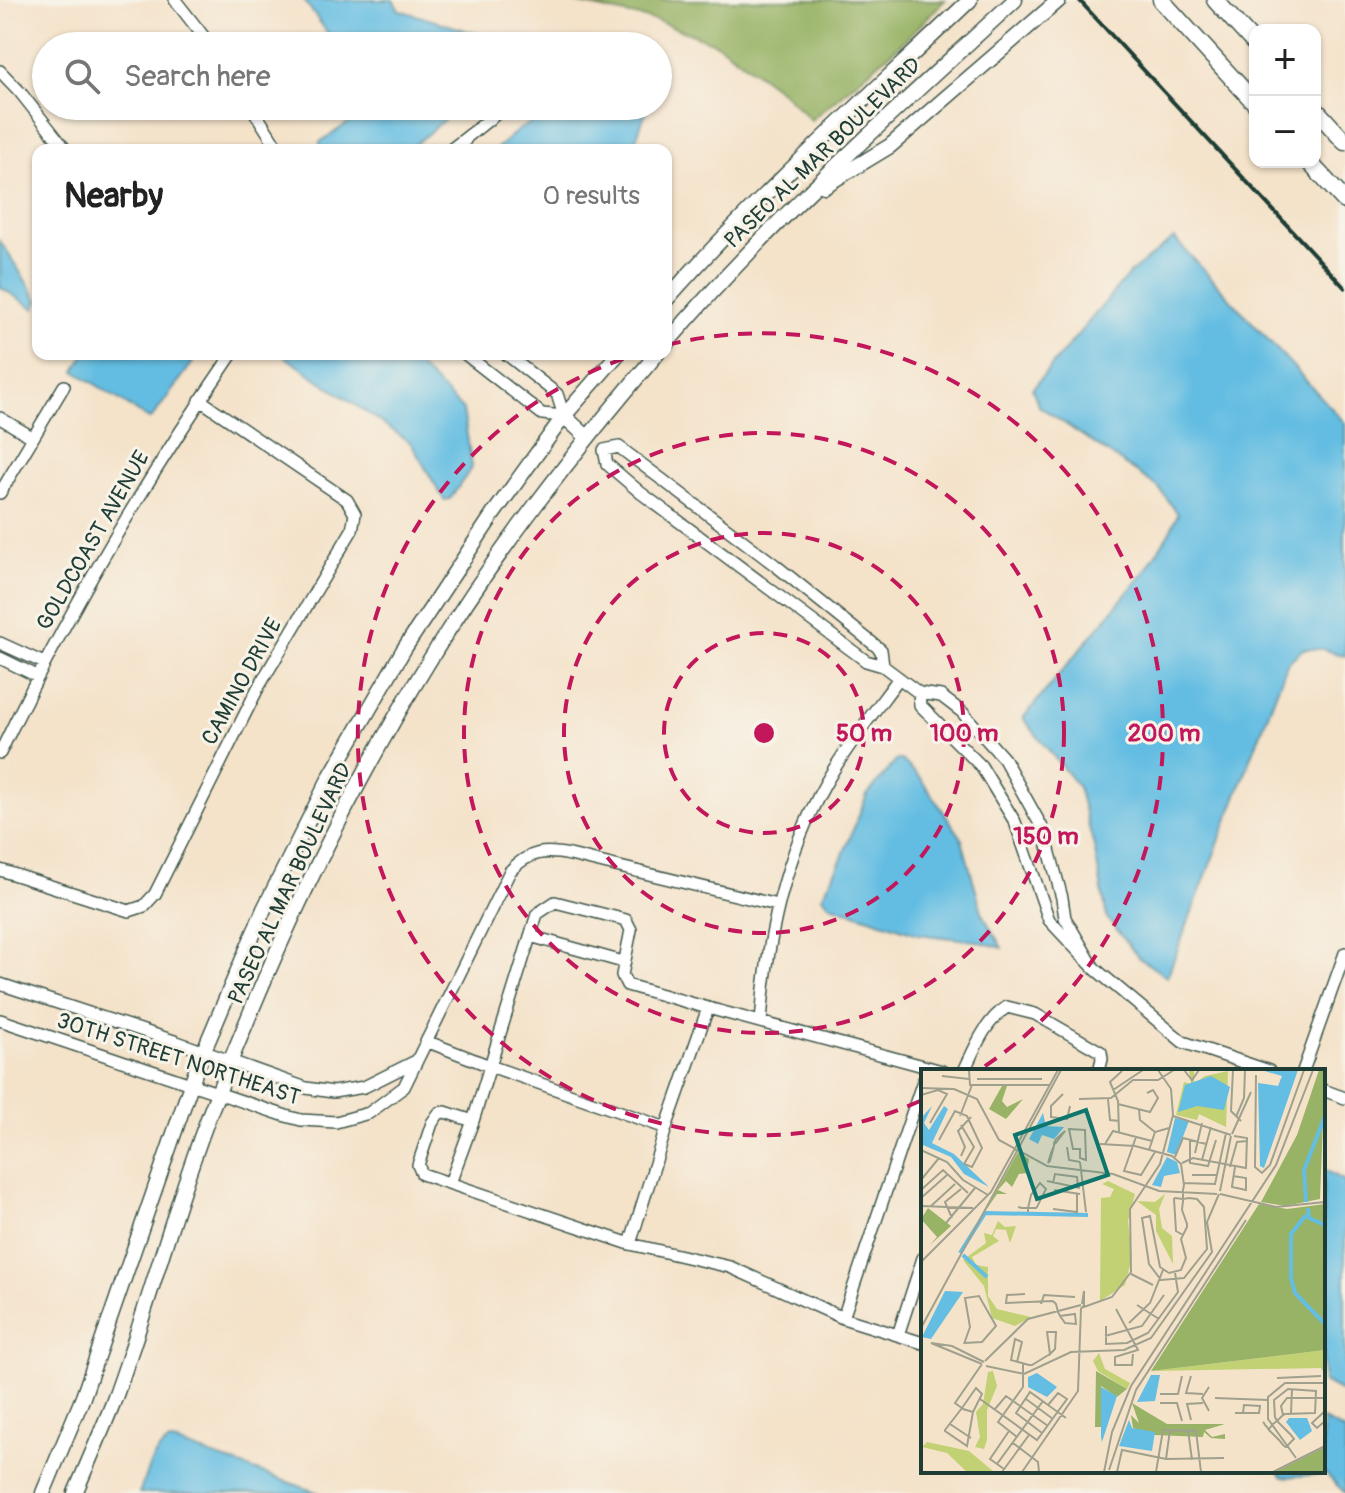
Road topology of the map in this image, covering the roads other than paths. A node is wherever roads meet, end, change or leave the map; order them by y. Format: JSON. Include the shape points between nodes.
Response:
{"nodes":[{"id":1,"x":175,"y":0,"type":"edge"},
{"id":2,"x":970,"y":0,"type":"edge"},
{"id":3,"x":1015,"y":0,"type":"edge"},
{"id":4,"x":1059,"y":0,"type":"edge"},
{"id":5,"x":1161,"y":0,"type":"edge"},
{"id":6,"x":1215,"y":0,"type":"edge"},
{"id":7,"x":200,"y":32,"type":"edge"},
{"id":8,"x":1249,"y":37,"type":"edge"},
{"id":9,"x":0,"y":71,"type":"edge"},
{"id":10,"x":1249,"y":96,"type":"edge"},
{"id":11,"x":32,"y":107,"type":"edge"},
{"id":12,"x":1321,"y":116,"type":"edge"},
{"id":13,"x":42,"y":120,"type":"edge"},
{"id":14,"x":260,"y":120,"type":"edge"},
{"id":15,"x":488,"y":120,"type":"edge"},
{"id":16,"x":467,"y":137,"type":"junction"},
{"id":17,"x":1345,"y":142,"type":"edge"},
{"id":18,"x":61,"y":144,"type":"edge"},
{"id":19,"x":275,"y":144,"type":"edge"},
{"id":20,"x":458,"y":144,"type":"edge"},
{"id":21,"x":463,"y":144,"type":"edge"},
{"id":22,"x":1315,"y":168,"type":"edge"},
{"id":23,"x":800,"y":200,"type":"junction"},
{"id":24,"x":1345,"y":201,"type":"edge"},
{"id":25,"x":672,"y":293,"type":"edge"},
{"id":26,"x":672,"y":337,"type":"edge"},
{"id":27,"x":228,"y":360,"type":"edge"},
{"id":28,"x":473,"y":360,"type":"edge"},
{"id":29,"x":514,"y":360,"type":"edge"},
{"id":30,"x":613,"y":360,"type":"edge"},
{"id":31,"x":652,"y":360,"type":"edge"},
{"id":32,"x":64,"y":386,"type":"dead end"},
{"id":33,"x":200,"y":400,"type":"junction"},
{"id":34,"x":564,"y":416,"type":"junction"},
{"id":35,"x":0,"y":418,"type":"edge"},
{"id":36,"x":32,"y":437,"type":"junction"},
{"id":37,"x":587,"y":437,"type":"junction"},
{"id":38,"x":0,"y":493,"type":"edge"},
{"id":39,"x":0,"y":643,"type":"edge"},
{"id":40,"x":0,"y":658,"type":"edge"},
{"id":41,"x":44,"y":663,"type":"junction"},
{"id":42,"x":883,"y":666,"type":"junction"},
{"id":43,"x":37,"y":676,"type":"junction"},
{"id":44,"x":899,"y":678,"type":"junction"},
{"id":45,"x":919,"y":693,"type":"junction"},
{"id":46,"x":0,"y":753,"type":"edge"},
{"id":47,"x":0,"y":870,"type":"edge"},
{"id":48,"x":777,"y":905,"type":"junction"},
{"id":49,"x":530,"y":936,"type":"junction"},
{"id":50,"x":1345,"y":953,"type":"edge"},
{"id":51,"x":623,"y":962,"type":"junction"},
{"id":52,"x":1094,"y":968,"type":"junction"},
{"id":53,"x":0,"y":984,"type":"edge"},
{"id":54,"x":708,"y":1008,"type":"junction"},
{"id":55,"x":0,"y":1020,"type":"edge"},
{"id":56,"x":761,"y":1022,"type":"junction"},
{"id":57,"x":426,"y":1041,"type":"junction"},
{"id":58,"x":204,"y":1052,"type":"junction"},
{"id":59,"x":417,"y":1061,"type":"junction"},
{"id":60,"x":230,"y":1062,"type":"junction"},
{"id":61,"x":490,"y":1066,"type":"junction"},
{"id":62,"x":927,"y":1068,"type":"edge"},
{"id":63,"x":965,"y":1069,"type":"edge"},
{"id":64,"x":1100,"y":1069,"type":"edge"},
{"id":65,"x":1263,"y":1069,"type":"edge"},
{"id":66,"x":1304,"y":1069,"type":"edge"},
{"id":67,"x":192,"y":1083,"type":"junction"},
{"id":68,"x":921,"y":1087,"type":"edge"},
{"id":69,"x":1325,"y":1091,"type":"edge"},
{"id":70,"x":218,"y":1092,"type":"junction"},
{"id":71,"x":1345,"y":1098,"type":"edge"},
{"id":72,"x":473,"y":1121,"type":"junction"},
{"id":73,"x":666,"y":1128,"type":"junction"},
{"id":74,"x":450,"y":1183,"type":"junction"},
{"id":75,"x":630,"y":1244,"type":"junction"},
{"id":76,"x":921,"y":1264,"type":"edge"},
{"id":77,"x":843,"y":1318,"type":"junction"},
{"id":78,"x":898,"y":1335,"type":"junction"},
{"id":79,"x":921,"y":1342,"type":"edge"},
{"id":80,"x":43,"y":1493,"type":"edge"},
{"id":81,"x":75,"y":1493,"type":"edge"}],
"edges":[{"from":1,"to":7,"type":"street"},
{"from":2,"to":25,"type":"main road","name":"PASEO AL MAR BOULEVARD","via":[[781,179]]},
{"from":3,"to":23,"type":"main road","name":"PASEO AL MAR BOULEVARD"},
{"from":4,"to":23,"type":"main road","via":[[890,146]]},
{"from":5,"to":10,"type":"main road"},
{"from":6,"to":8,"type":"main road"},
{"from":9,"to":11,"type":"street"},
{"from":12,"to":17,"type":"main road"},
{"from":13,"to":18,"type":"street"},
{"from":14,"to":19,"type":"street"},
{"from":15,"to":16,"type":"street"},
{"from":16,"to":20,"type":"street"},
{"from":16,"to":21,"type":"street"},
{"from":22,"to":24,"type":"main road"},
{"from":23,"to":26,"type":"main road","name":"PASEO AL MAR BOULEVARD"},
{"from":27,"to":33,"type":"street","name":"GOLDCOAST AVENUE"},
{"from":28,"to":34,"type":"street","via":[[542,414]]},
{"from":29,"to":34,"type":"street","via":[[557,394]]},
{"from":30,"to":34,"type":"main road","name":"PASEO AL MAR BOULEVARD"},
{"from":31,"to":37,"type":"main road","name":"PASEO AL MAR BOULEVARD"},
{"from":32,"to":36,"type":"street"},
{"from":33,"to":41,"type":"street","name":"GOLDCOAST AVENUE","via":[[125,516]]},
{"from":33,"to":47,"type":"street","name":"CAMINO DRIVE","via":[[347,500],[355,514],[352,530],[258,688],[155,894],[144,906],[129,911]]},
{"from":34,"to":37,"type":"main road"},
{"from":34,"to":58,"type":"main road","name":"PASEO AL MAR BOULEVARD","via":[[404,649],[338,764],[264,909]]},
{"from":35,"to":36,"type":"street"},
{"from":36,"to":38,"type":"street"},
{"from":37,"to":60,"type":"main road","name":"PASEO AL MAR BOULEVARD","via":[[513,534],[393,721],[287,928]]},
{"from":39,"to":41,"type":"street"},
{"from":40,"to":43,"type":"street"},
{"from":41,"to":43,"type":"street","name":"GOLDCOAST AVENUE"},
{"from":42,"to":42,"type":"street","via":[[881,650],[775,565],[619,447],[604,450],[607,464],[641,493],[866,661]]},
{"from":42,"to":44,"type":"street"},
{"from":43,"to":46,"type":"street","name":"GOLDCOAST AVENUE"},
{"from":44,"to":45,"type":"street"},
{"from":44,"to":48,"type":"street","via":[[833,770]]},
{"from":45,"to":52,"type":"street","via":[[920,705],[981,766],[1015,822],[1049,920]]},
{"from":45,"to":52,"type":"street","via":[[941,696],[962,712],[1004,759],[1044,831],[1065,918]]},
{"from":48,"to":56,"type":"street"},
{"from":48,"to":57,"type":"street","name":"30TH STREET NORTHEAST","via":[[549,850],[536,852],[510,871]]},
{"from":49,"to":51,"type":"street"},
{"from":49,"to":51,"type":"street","via":[[537,914],[555,902],[626,920],[631,930]]},
{"from":49,"to":61,"type":"street"},
{"from":50,"to":66,"type":"street"},
{"from":51,"to":54,"type":"street","via":[[627,985]]},
{"from":52,"to":65,"type":"street","via":[[1183,1042]]},
{"from":53,"to":58,"type":"street","name":"30TH STREET NORTHEAST"},
{"from":54,"to":56,"type":"street"},
{"from":54,"to":73,"type":"street"},
{"from":55,"to":67,"type":"street","name":"30TH STREET NORTHEAST"},
{"from":56,"to":62,"type":"street"},
{"from":57,"to":59,"type":"street","name":"30TH STREET NORTHEAST"},
{"from":57,"to":61,"type":"street"},
{"from":58,"to":60,"type":"street","name":"30TH STREET NORTHEAST"},
{"from":58,"to":67,"type":"main road","name":"PASEO AL MAR BOULEVARD"},
{"from":59,"to":60,"type":"street","name":"30TH STREET NORTHEAST","via":[[364,1087],[333,1092]]},
{"from":59,"to":70,"type":"street","name":"30TH STREET NORTHEAST","via":[[404,1087],[369,1113],[336,1122],[301,1120]]},
{"from":60,"to":70,"type":"main road","name":"PASEO AL MAR BOULEVARD"},
{"from":61,"to":72,"type":"street"},
{"from":61,"to":73,"type":"street"},
{"from":63,"to":64,"type":"street","via":[[984,1030],[1007,1007],[1035,1014],[1101,1052]]},
{"from":67,"to":70,"type":"street","name":"30TH STREET NORTHEAST"},
{"from":67,"to":80,"type":"main road","name":"PASEO AL MAR BOULEVARD","via":[[83,1397]]},
{"from":68,"to":77,"type":"street"},
{"from":69,"to":71,"type":"street"},
{"from":70,"to":81,"type":"main road","name":"PASEO AL MAR BOULEVARD","via":[[112,1403]]},
{"from":72,"to":74,"type":"street"},
{"from":72,"to":74,"type":"street","via":[[445,1112],[432,1123],[419,1171]]},
{"from":73,"to":75,"type":"street"},
{"from":74,"to":75,"type":"street"},
{"from":75,"to":77,"type":"street","via":[[730,1267]]},
{"from":76,"to":78,"type":"street"},
{"from":77,"to":78,"type":"street"},
{"from":78,"to":79,"type":"street"}]}
